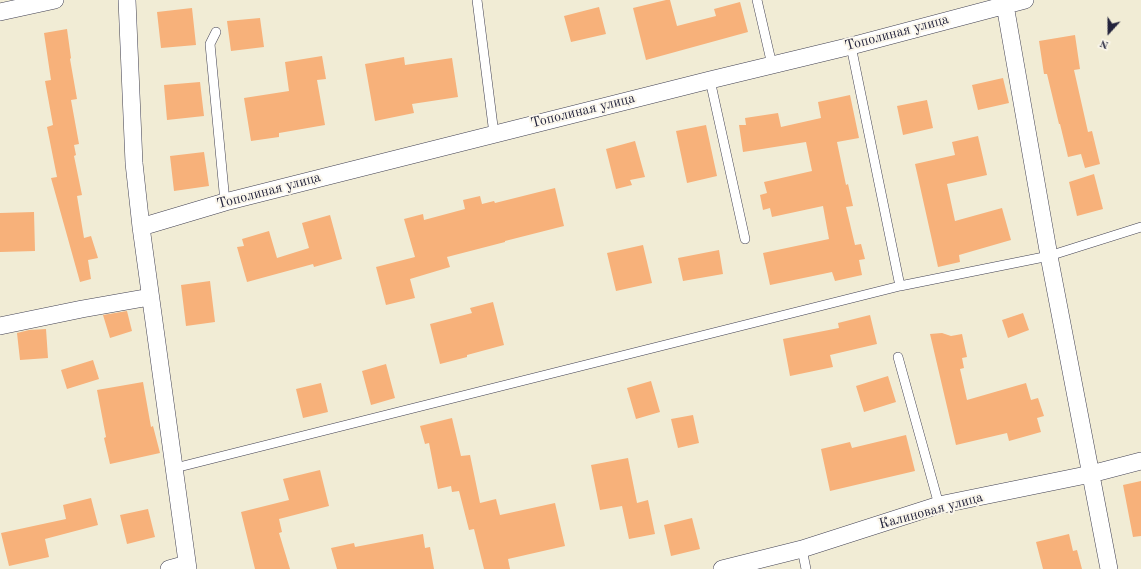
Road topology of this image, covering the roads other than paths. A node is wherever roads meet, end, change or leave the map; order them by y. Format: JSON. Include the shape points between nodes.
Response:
{"nodes":[{"id":1,"x":56,"y":0,"type":"edge"},
{"id":2,"x":127,"y":0,"type":"edge"},
{"id":3,"x":478,"y":0,"type":"edge"},
{"id":4,"x":757,"y":0,"type":"edge"},
{"id":5,"x":1025,"y":0,"type":"edge"},
{"id":6,"x":1005,"y":3,"type":"edge"},
{"id":7,"x":0,"y":12,"type":"edge"},
{"id":8,"x":216,"y":32,"type":"dead end"},
{"id":9,"x":851,"y":46,"type":"junction"},
{"id":10,"x":772,"y":64,"type":"junction"},
{"id":11,"x":710,"y":80,"type":"junction"},
{"id":12,"x":494,"y":134,"type":"junction"},
{"id":13,"x":225,"y":202,"type":"junction"},
{"id":14,"x":141,"y":227,"type":"junction"},
{"id":15,"x":1141,"y":227,"type":"edge"},
{"id":16,"x":745,"y":239,"type":"dead end"},
{"id":17,"x":1049,"y":256,"type":"junction"},
{"id":18,"x":900,"y":286,"type":"junction"},
{"id":19,"x":150,"y":297,"type":"junction"},
{"id":20,"x":0,"y":326,"type":"edge"},
{"id":21,"x":898,"y":357,"type":"dead end"},
{"id":22,"x":1141,"y":461,"type":"edge"},
{"id":23,"x":175,"y":468,"type":"junction"},
{"id":24,"x":1091,"y":474,"type":"junction"},
{"id":25,"x":939,"y":505,"type":"junction"},
{"id":26,"x":802,"y":549,"type":"junction"},
{"id":27,"x":188,"y":567,"type":"edge"},
{"id":28,"x":169,"y":569,"type":"edge"},
{"id":29,"x":722,"y":569,"type":"edge"},
{"id":30,"x":806,"y":569,"type":"edge"},
{"id":31,"x":1109,"y":569,"type":"edge"}],
"edges":[{"from":1,"to":7,"type":"street"},
{"from":2,"to":14,"type":"street","via":[[134,163]]},
{"from":3,"to":12,"type":"lane"},
{"from":4,"to":10,"type":"lane"},
{"from":5,"to":6,"type":"street","name":"Тополиная улица"},
{"from":6,"to":9,"type":"street","name":"Тополиная улица"},
{"from":6,"to":17,"type":"street"},
{"from":8,"to":13,"type":"lane","via":[[210,44]]},
{"from":9,"to":10,"type":"street","name":"Тополиная улица"},
{"from":9,"to":18,"type":"lane"},
{"from":10,"to":11,"type":"street","name":"Тополиная улица"},
{"from":11,"to":12,"type":"street","name":"Тополиная улица"},
{"from":11,"to":16,"type":"lane"},
{"from":12,"to":13,"type":"street","name":"Тополиная улица"},
{"from":13,"to":14,"type":"street","name":"Тополиная улица"},
{"from":14,"to":19,"type":"street"},
{"from":15,"to":17,"type":"lane"},
{"from":17,"to":18,"type":"lane"},
{"from":17,"to":24,"type":"street"},
{"from":18,"to":23,"type":"lane"},
{"from":19,"to":20,"type":"street"},
{"from":19,"to":23,"type":"street"},
{"from":21,"to":25,"type":"lane"},
{"from":22,"to":24,"type":"street","name":"Калиновая улица"},
{"from":23,"to":27,"type":"street"},
{"from":24,"to":25,"type":"street","name":"Калиновая улица"},
{"from":24,"to":31,"type":"street"},
{"from":25,"to":26,"type":"street","name":"Калиновая улица"},
{"from":26,"to":29,"type":"street","name":"Калиновая улица"},
{"from":26,"to":30,"type":"lane"},
{"from":27,"to":28,"type":"street"}]}
